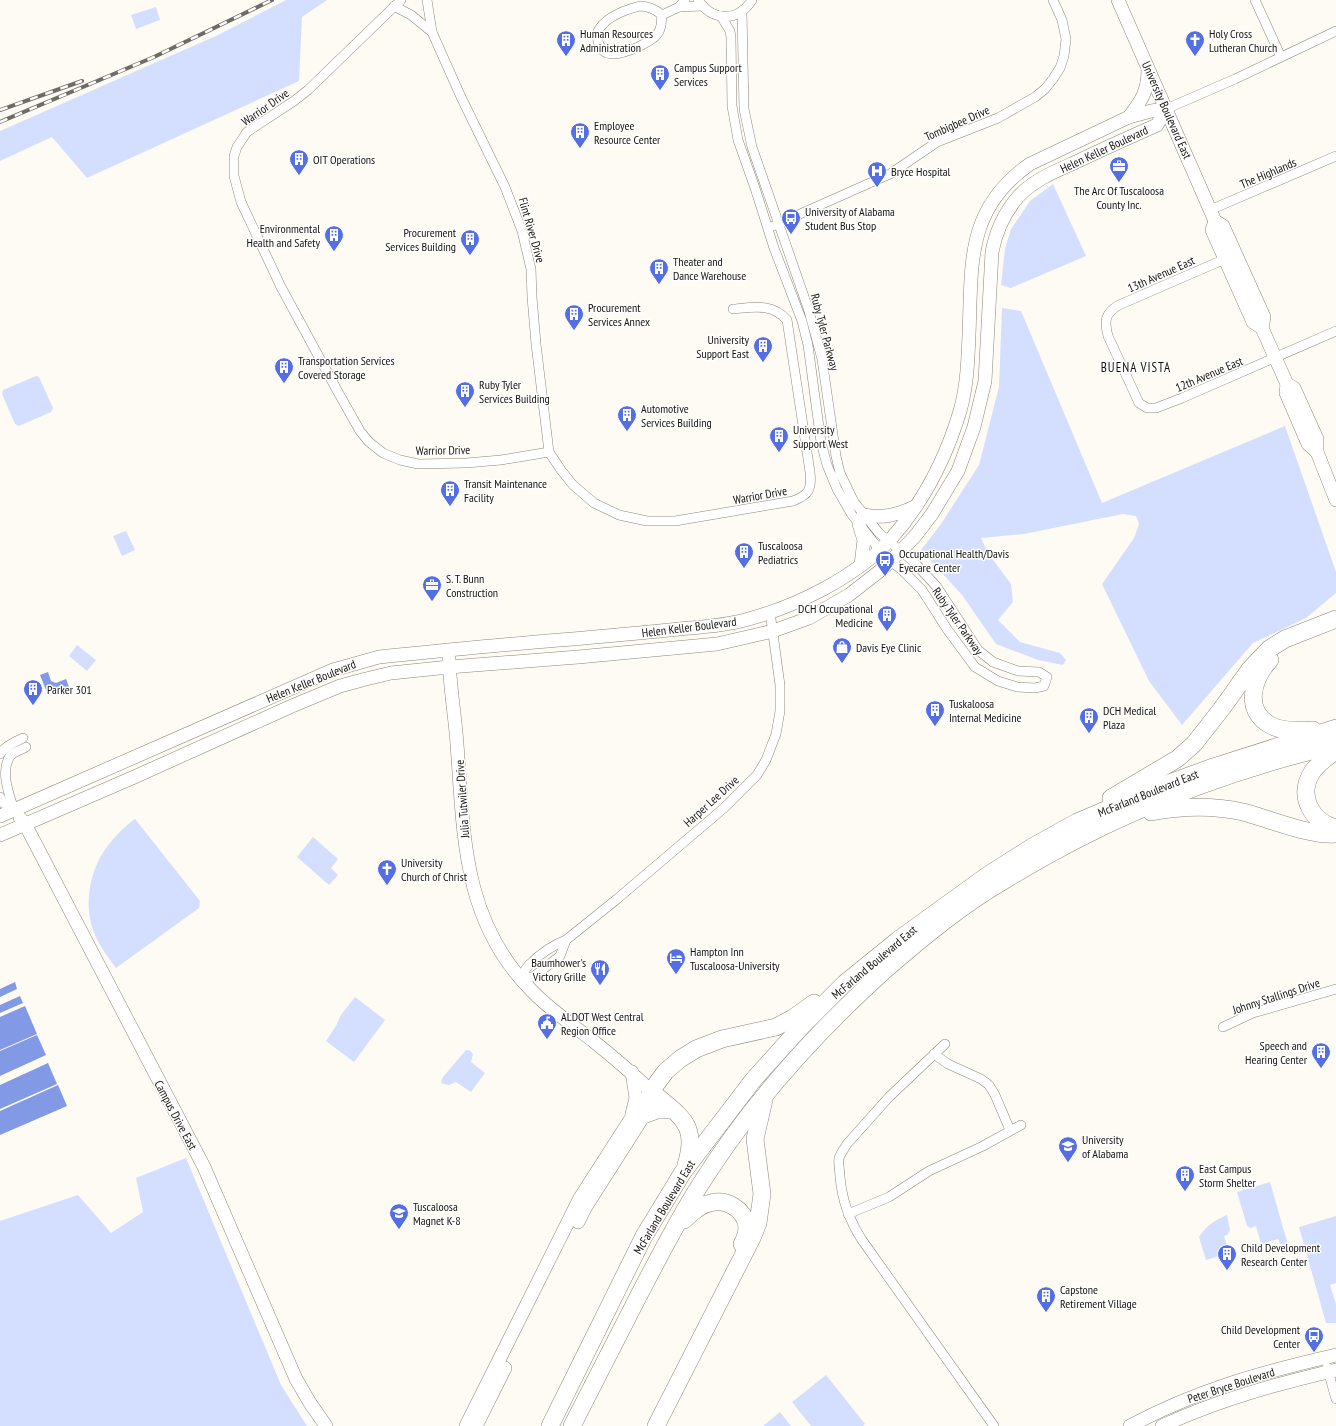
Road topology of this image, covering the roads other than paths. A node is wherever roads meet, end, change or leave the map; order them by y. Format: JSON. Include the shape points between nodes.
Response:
{"nodes":[{"id":1,"x":426,"y":0,"type":"edge"},
{"id":2,"x":752,"y":0,"type":"edge"},
{"id":3,"x":1053,"y":0,"type":"edge"},
{"id":4,"x":1118,"y":0,"type":"edge"},
{"id":5,"x":1255,"y":0,"type":"edge"},
{"id":6,"x":397,"y":3,"type":"edge"},
{"id":7,"x":701,"y":3,"type":"edge"},
{"id":8,"x":682,"y":4,"type":"edge"},
{"id":9,"x":742,"y":12,"type":"junction"},
{"id":10,"x":662,"y":15,"type":"junction"},
{"id":11,"x":721,"y":16,"type":"junction"},
{"id":12,"x":432,"y":32,"type":"junction"},
{"id":13,"x":1336,"y":32,"type":"edge"},
{"id":14,"x":1280,"y":57,"type":"junction"},
{"id":15,"x":1148,"y":67,"type":"junction"},
{"id":16,"x":1166,"y":109,"type":"junction"},
{"id":17,"x":1129,"y":117,"type":"junction"},
{"id":18,"x":1336,"y":156,"type":"edge"},
{"id":19,"x":1212,"y":216,"type":"junction"},
{"id":20,"x":778,"y":223,"type":"junction"},
{"id":21,"x":768,"y":228,"type":"junction"},
{"id":22,"x":1225,"y":259,"type":"junction"},
{"id":23,"x":733,"y":309,"type":"dead end"},
{"id":24,"x":1262,"y":328,"type":"junction"},
{"id":25,"x":1336,"y":331,"type":"edge"},
{"id":26,"x":1275,"y":358,"type":"junction"},
{"id":27,"x":1150,"y":408,"type":"joint"},
{"id":28,"x":549,"y":452,"type":"junction"},
{"id":29,"x":1336,"y":500,"type":"edge"},
{"id":30,"x":916,"y":506,"type":"junction"},
{"id":31,"x":861,"y":519,"type":"junction"},
{"id":32,"x":884,"y":545,"type":"junction"},
{"id":33,"x":901,"y":551,"type":"junction"},
{"id":34,"x":890,"y":561,"type":"junction"},
{"id":35,"x":860,"y":565,"type":"junction"},
{"id":36,"x":937,"y":587,"type":"junction"},
{"id":37,"x":926,"y":597,"type":"junction"},
{"id":38,"x":770,"y":612,"type":"junction"},
{"id":39,"x":1336,"y":619,"type":"edge"},
{"id":40,"x":1336,"y":627,"type":"edge"},
{"id":41,"x":773,"y":631,"type":"junction"},
{"id":42,"x":974,"y":644,"type":"junction"},
{"id":43,"x":448,"y":650,"type":"junction"},
{"id":44,"x":964,"y":652,"type":"junction"},
{"id":45,"x":449,"y":667,"type":"junction"},
{"id":46,"x":1335,"y":734,"type":"edge"},
{"id":47,"x":23,"y":738,"type":"dead end"},
{"id":48,"x":26,"y":747,"type":"dead end"},
{"id":49,"x":1336,"y":751,"type":"edge"},
{"id":50,"x":0,"y":754,"type":"edge"},
{"id":51,"x":0,"y":797,"type":"edge"},
{"id":52,"x":14,"y":810,"type":"junction"},
{"id":53,"x":0,"y":816,"type":"edge"},
{"id":54,"x":1124,"y":817,"type":"junction"},
{"id":55,"x":1077,"y":822,"type":"junction"},
{"id":56,"x":25,"y":824,"type":"junction"},
{"id":57,"x":1336,"y":828,"type":"edge"},
{"id":58,"x":1336,"y":834,"type":"edge"},
{"id":59,"x":0,"y":835,"type":"edge"},
{"id":60,"x":566,"y":940,"type":"junction"},
{"id":61,"x":520,"y":978,"type":"junction"},
{"id":62,"x":845,"y":983,"type":"junction"},
{"id":63,"x":1336,"y":989,"type":"edge"},
{"id":64,"x":1223,"y":1026,"type":"dead end"},
{"id":65,"x":945,"y":1044,"type":"dead end"},
{"id":66,"x":934,"y":1054,"type":"junction"},
{"id":67,"x":666,"y":1071,"type":"junction"},
{"id":68,"x":632,"y":1072,"type":"junction"},
{"id":69,"x":651,"y":1092,"type":"junction"},
{"id":70,"x":766,"y":1093,"type":"junction"},
{"id":71,"x":673,"y":1110,"type":"junction"},
{"id":72,"x":646,"y":1114,"type":"junction"},
{"id":73,"x":630,"y":1120,"type":"junction"},
{"id":74,"x":1020,"y":1125,"type":"dead end"},
{"id":75,"x":1010,"y":1130,"type":"junction"},
{"id":76,"x":683,"y":1172,"type":"junction"},
{"id":77,"x":848,"y":1214,"type":"junction"},
{"id":78,"x":674,"y":1230,"type":"junction"},
{"id":79,"x":1330,"y":1356,"type":"edge"},
{"id":80,"x":1332,"y":1371,"type":"edge"},
{"id":81,"x":1336,"y":1399,"type":"edge"},
{"id":82,"x":326,"y":1426,"type":"edge"},
{"id":83,"x":466,"y":1426,"type":"edge"},
{"id":84,"x":476,"y":1426,"type":"edge"},
{"id":85,"x":550,"y":1426,"type":"edge"},
{"id":86,"x":572,"y":1426,"type":"edge"},
{"id":87,"x":649,"y":1426,"type":"edge"},
{"id":88,"x":656,"y":1426,"type":"edge"},
{"id":89,"x":994,"y":1426,"type":"edge"},
{"id":90,"x":1130,"y":1426,"type":"edge"},
{"id":91,"x":1162,"y":1426,"type":"edge"}],
"edges":[{"from":1,"to":12,"type":"street","name":"Flint River Drive"},
{"from":2,"to":9,"type":"street"},
{"from":3,"to":20,"type":"street","name":"Tombigbee Drive","via":[[1062,20],[1066,39],[1064,56],[1053,79],[1036,97],[998,118],[936,142],[890,174]]},
{"from":4,"to":15,"type":"street","name":"University Boulevard East"},
{"from":5,"to":14,"type":"street"},
{"from":6,"to":12,"type":"street","name":"Flint River Drive"},
{"from":6,"to":28,"type":"street","name":"Warrior Drive","via":[[308,90],[247,132],[236,147],[234,156],[234,176],[238,194],[294,312],[349,412],[376,448],[391,457],[418,464],[502,460]]},
{"from":7,"to":8,"type":"street"},
{"from":7,"to":11,"type":"street","via":[[711,13]]},
{"from":8,"to":10,"type":"street"},
{"from":9,"to":11,"type":"street"},
{"from":9,"to":20,"type":"street","name":"Ruby Tyler Parkway","via":[[744,109],[752,147]]},
{"from":10,"to":10,"type":"street","via":[[654,9],[640,6],[610,18],[599,28],[599,44],[606,52],[618,54],[648,42],[658,33]]},
{"from":11,"to":21,"type":"street","name":"Ruby Tyler Parkway","via":[[731,37],[732,106],[738,140]]},
{"from":12,"to":28,"type":"street","name":"Flint River Drive","via":[[505,187],[524,237],[531,269],[536,344]]},
{"from":13,"to":14,"type":"street"},
{"from":14,"to":16,"type":"street"},
{"from":15,"to":16,"type":"street","name":"University Boulevard East"},
{"from":15,"to":17,"type":"street","via":[[1148,81],[1142,101]]},
{"from":16,"to":17,"type":"street","name":"Helen Keller Boulevard"},
{"from":16,"to":19,"type":"street","name":"University Boulevard East"},
{"from":16,"to":33,"type":"street","name":"Helen Keller Boulevard","via":[[1157,125],[1058,170],[1032,185],[1019,196],[1004,217],[995,237],[992,252],[985,381],[974,427],[958,471],[932,514]]},
{"from":17,"to":30,"type":"street","name":"Helen Keller Boulevard","via":[[1030,164],[998,192],[985,213],[973,250],[968,363],[961,409],[946,453]]},
{"from":18,"to":19,"type":"street","name":"The Highlands"},
{"from":19,"to":22,"type":"street","name":"University Boulevard East","via":[[1212,230]]},
{"from":19,"to":24,"type":"street","name":"University Boulevard East","via":[[1224,226],[1264,317]]},
{"from":20,"to":21,"type":"street","name":"Tombigbee Drive"},
{"from":20,"to":31,"type":"street","name":"Ruby Tyler Parkway","via":[[809,312],[822,359],[836,456]]},
{"from":21,"to":31,"type":"street","name":"Ruby Tyler Parkway","via":[[802,321],[808,345],[821,442],[827,465],[846,505]]},
{"from":22,"to":24,"type":"street","name":"University Boulevard East","via":[[1253,322]]},
{"from":22,"to":27,"type":"street","name":"13th Avenue East","via":[[1119,306],[1111,310],[1106,318],[1108,336],[1139,403]]},
{"from":23,"to":28,"type":"street","name":"Warrior Drive","via":[[771,308],[787,320],[811,482],[809,491],[802,498],[675,521],[656,522],[628,518],[594,502],[579,491]]},
{"from":24,"to":26,"type":"street","name":"University Boulevard East"},
{"from":25,"to":26,"type":"street","name":"12th Avenue East"},
{"from":26,"to":27,"type":"street","name":"12th Avenue East","via":[[1182,398]]},
{"from":26,"to":29,"type":"street","name":"University Boulevard East","via":[[1287,384],[1286,393],[1290,403],[1308,444],[1317,452]]},
{"from":30,"to":31,"type":"street","via":[[890,516]]},
{"from":30,"to":32,"type":"street","name":"Helen Keller Boulevard"},
{"from":31,"to":32,"type":"street","name":"Ruby Tyler Parkway"},
{"from":31,"to":35,"type":"street","via":[[864,540]]},
{"from":32,"to":33,"type":"street","name":"Ruby Tyler Parkway"},
{"from":32,"to":34,"type":"street","name":"Ruby Tyler Parkway"},
{"from":32,"to":35,"type":"street","name":"Helen Keller Boulevard"},
{"from":33,"to":34,"type":"street","name":"Helen Keller Boulevard"},
{"from":33,"to":36,"type":"street","name":"Ruby Tyler Parkway"},
{"from":34,"to":37,"type":"street","name":"Ruby Tyler Parkway","via":[[909,576]]},
{"from":34,"to":41,"type":"street","name":"Helen Keller Boulevard","via":[[849,595],[809,618]]},
{"from":35,"to":38,"type":"street","name":"Helen Keller Boulevard","via":[[819,591]]},
{"from":36,"to":37,"type":"street"},
{"from":36,"to":42,"type":"street","name":"Ruby Tyler Parkway"},
{"from":37,"to":44,"type":"street","name":"Ruby Tyler Parkway"},
{"from":38,"to":41,"type":"street","name":"Harper Lee Drive"},
{"from":38,"to":43,"type":"street","name":"Helen Keller Boulevard","via":[[718,625]]},
{"from":39,"to":55,"type":"highway","via":[[1285,639],[1269,649],[1250,669],[1209,726],[1183,754],[1107,800]]},
{"from":40,"to":46,"type":"highway","via":[[1289,645],[1277,653],[1263,669],[1253,692],[1258,713],[1271,725],[1277,728]]},
{"from":41,"to":45,"type":"street","name":"Helen Keller Boulevard","via":[[717,644]]},
{"from":41,"to":60,"type":"street","name":"Harper Lee Drive","via":[[780,685],[780,711],[776,734],[766,760],[757,774],[724,808]]},
{"from":42,"to":44,"type":"street"},
{"from":42,"to":44,"type":"street","name":"Ruby Tyler Parkway","via":[[993,662],[1018,671],[1039,672],[1047,677],[1044,686],[1026,688],[998,681],[975,667]]},
{"from":43,"to":45,"type":"street","name":"Julia Tutwiler Drive"},
{"from":43,"to":52,"type":"street","name":"Helen Keller Boulevard","via":[[378,657],[333,670]]},
{"from":45,"to":56,"type":"street","name":"Helen Keller Boulevard","via":[[391,673],[340,686]]},
{"from":45,"to":61,"type":"street","name":"Julia Tutwiler Drive","via":[[470,877],[491,934]]},
{"from":46,"to":54,"type":"highway","name":"McFarland Boulevard East"},
{"from":46,"to":55,"type":"highway","name":"McFarland Boulevard East","via":[[1214,767]]},
{"from":47,"to":50,"type":"street"},
{"from":48,"to":52,"type":"street","via":[[11,756],[4,773]]},
{"from":49,"to":57,"type":"highway","via":[[1314,770],[1308,781],[1306,793],[1308,805],[1314,816],[1324,824]]},
{"from":51,"to":52,"type":"street","via":[[3,803]]},
{"from":52,"to":53,"type":"street","name":"Helen Keller Boulevard"},
{"from":52,"to":56,"type":"street","name":"Campus Drive East"},
{"from":54,"to":58,"type":"highway","via":[[1168,809],[1216,807],[1243,812],[1306,831]]},
{"from":54,"to":70,"type":"highway","name":"McFarland Boulevard East","via":[[1062,846],[1003,881],[918,942],[832,1020]]},
{"from":55,"to":62,"type":"highway","name":"McFarland Boulevard East","via":[[988,875],[898,940]]},
{"from":56,"to":59,"type":"street","name":"Helen Keller Boulevard"},
{"from":56,"to":82,"type":"street","name":"Campus Drive East","via":[[204,1167],[296,1379]]},
{"from":60,"to":61,"type":"street","name":"Harper Lee Drive","via":[[535,959]]},
{"from":60,"to":61,"type":"street","name":"Harper Lee Drive","via":[[560,956],[533,977]]},
{"from":61,"to":68,"type":"street","name":"Julia Tutwiler Drive","via":[[552,1009]]},
{"from":62,"to":67,"type":"highway","via":[[776,1027],[696,1049]]},
{"from":62,"to":76,"type":"highway","name":"McFarland Boulevard East","via":[[754,1079]]},
{"from":63,"to":64,"type":"street","name":"Johnny Stallings Drive","via":[[1253,1013]]},
{"from":65,"to":66,"type":"street"},
{"from":66,"to":75,"type":"street","via":[[989,1085],[996,1095]]},
{"from":66,"to":77,"type":"street","via":[[889,1097],[842,1152],[839,1159],[841,1186]]},
{"from":67,"to":68,"type":"street","via":[[648,1076]]},
{"from":67,"to":69,"type":"highway"},
{"from":68,"to":69,"type":"street","name":"Julia Tutwiler Drive"},
{"from":68,"to":73,"type":"street","via":[[636,1098]]},
{"from":69,"to":71,"type":"highway"},
{"from":69,"to":72,"type":"street","via":[[653,1099]]},
{"from":69,"to":73,"type":"street"},
{"from":70,"to":78,"type":"highway","name":"McFarland Boulevard East","via":[[700,1185]]},
{"from":70,"to":88,"type":"highway","via":[[756,1139],[762,1194],[758,1223]]},
{"from":71,"to":72,"type":"highway","via":[[657,1110]]},
{"from":71,"to":76,"type":"highway","via":[[683,1119],[691,1137]]},
{"from":72,"to":84,"type":"street","via":[[585,1208]]},
{"from":73,"to":83,"type":"street","via":[[580,1198]]},
{"from":74,"to":75,"type":"street"},
{"from":75,"to":77,"type":"street","via":[[977,1149],[929,1171],[889,1197]]},
{"from":76,"to":85,"type":"highway","name":"McFarland Boulevard East","via":[[644,1236]]},
{"from":77,"to":89,"type":"street","via":[[862,1240]]},
{"from":78,"to":86,"type":"highway","name":"McFarland Boulevard East"},
{"from":78,"to":87,"type":"highway","via":[[702,1205],[720,1201],[737,1208],[744,1217],[747,1227],[745,1238]]},
{"from":79,"to":80,"type":"street"},
{"from":79,"to":90,"type":"street","name":"Peter Bryce Boulevard","via":[[1214,1388]]},
{"from":80,"to":81,"type":"street"},
{"from":80,"to":91,"type":"street","name":"Peter Bryce Boulevard","via":[[1242,1395]]}]}
